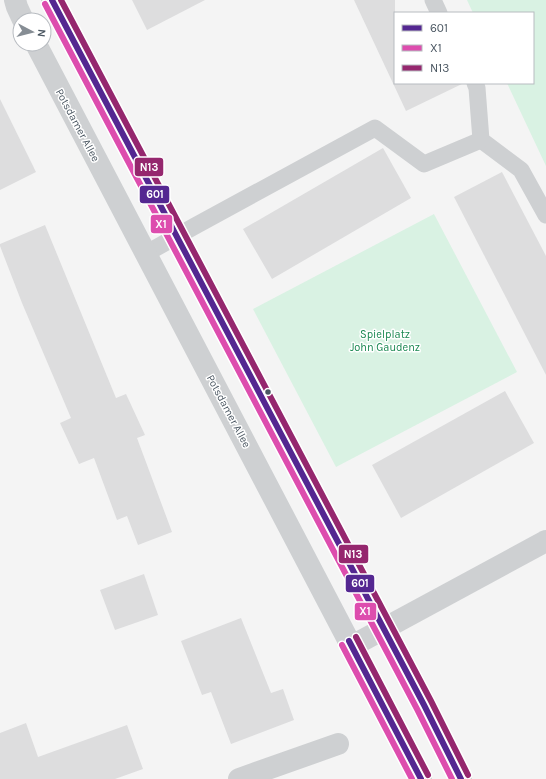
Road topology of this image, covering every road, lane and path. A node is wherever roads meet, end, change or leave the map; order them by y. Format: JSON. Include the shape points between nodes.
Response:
{"nodes":[{"id":1,"x":16,"y":0,"type":"edge"},
{"id":2,"x":52,"y":0,"type":"edge"},
{"id":3,"x":433,"y":0,"type":"edge"},
{"id":4,"x":19,"y":12,"type":"edge"},
{"id":5,"x":439,"y":12,"type":"edge"},
{"id":6,"x":40,"y":52,"type":"edge"},
{"id":7,"x":475,"y":84,"type":"edge"},
{"id":8,"x":481,"y":140,"type":"junction"},
{"id":9,"x":546,"y":215,"type":"edge"},
{"id":10,"x":176,"y":237,"type":"junction"},
{"id":11,"x":147,"y":254,"type":"junction"},
{"id":12,"x":546,"y":541,"type":"edge"},
{"id":13,"x":383,"y":629,"type":"junction"},
{"id":14,"x":352,"y":646,"type":"junction"},
{"id":15,"x":338,"y":744,"type":"dead end"},
{"id":16,"x":239,"y":779,"type":"edge"},
{"id":17,"x":422,"y":779,"type":"edge"},
{"id":18,"x":461,"y":779,"type":"edge"}],
"edges":[{"from":1,"to":4,"type":"street"},
{"from":2,"to":10,"type":"street"},
{"from":3,"to":5,"type":"lane"},
{"from":6,"to":11,"type":"street","name":"Potsdamer Allee"},
{"from":7,"to":8,"type":"lane"},
{"from":8,"to":9,"type":"lane","via":[[521,170]]},
{"from":8,"to":10,"type":"lane","via":[[424,164],[375,128]]},
{"from":10,"to":11,"type":"lane"},
{"from":10,"to":13,"type":"street"},
{"from":11,"to":14,"type":"street","name":"Potsdamer Allee"},
{"from":12,"to":13,"type":"street"},
{"from":13,"to":14,"type":"street"},
{"from":13,"to":18,"type":"street"},
{"from":14,"to":17,"type":"street","name":"Potsdamer Allee"},
{"from":15,"to":16,"type":"street"}]}
